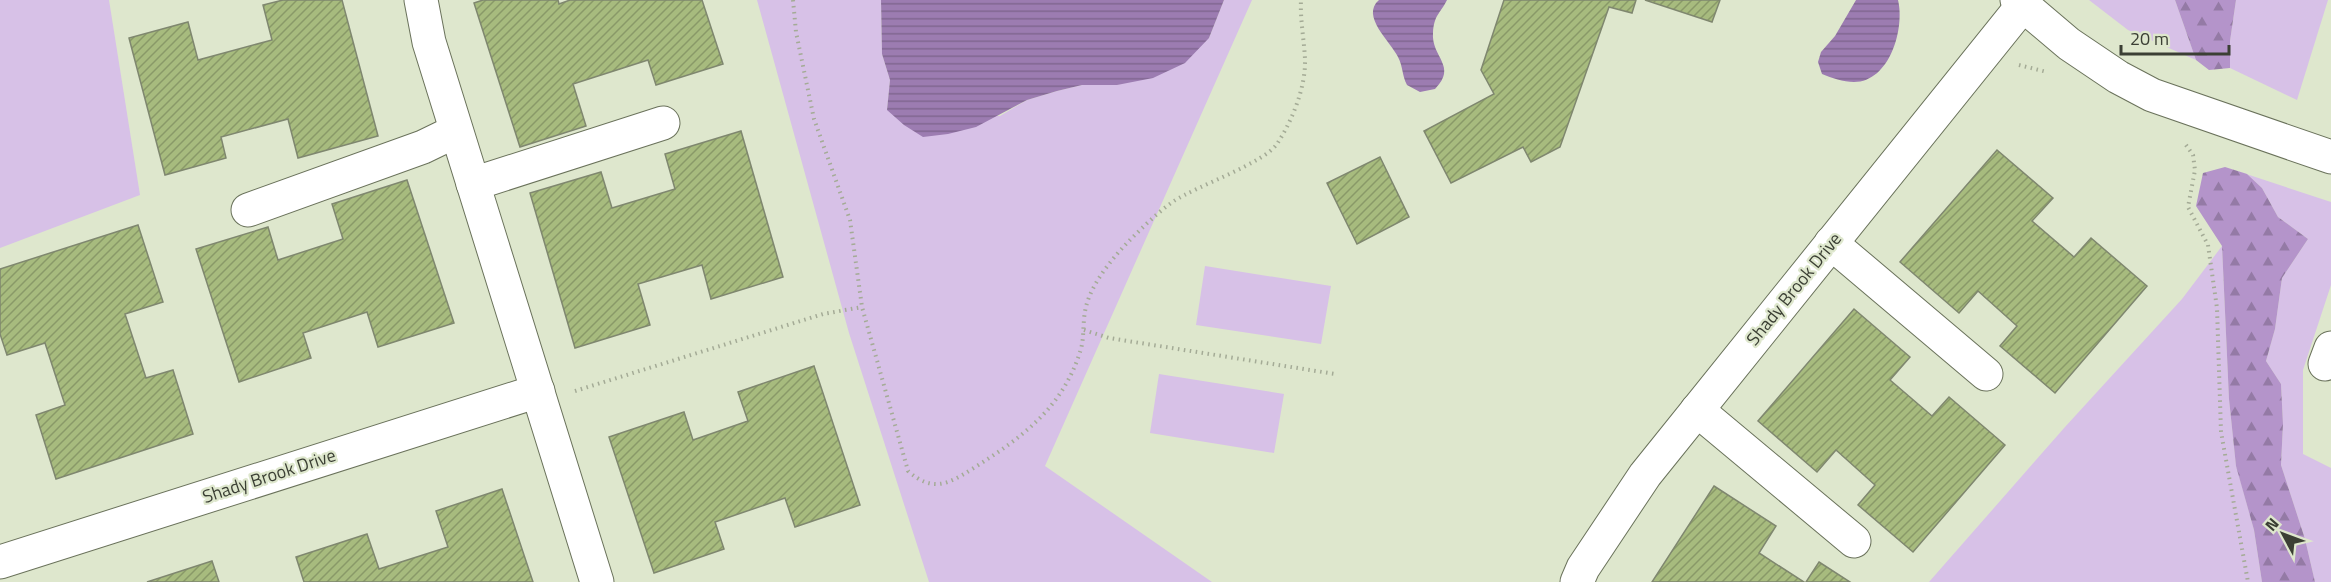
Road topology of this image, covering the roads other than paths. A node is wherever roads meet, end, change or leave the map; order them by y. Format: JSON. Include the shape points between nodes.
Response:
{"nodes":[{"id":1,"x":421,"y":0,"type":"edge"},
{"id":2,"x":2020,"y":3,"type":"edge"},
{"id":3,"x":663,"y":123,"type":"dead end"},
{"id":4,"x":456,"y":131,"type":"junction"},
{"id":5,"x":2331,"y":157,"type":"edge"},
{"id":6,"x":473,"y":184,"type":"junction"},
{"id":7,"x":248,"y":210,"type":"dead end"},
{"id":8,"x":1832,"y":243,"type":"junction"},
{"id":9,"x":1986,"y":374,"type":"dead end"},
{"id":10,"x":552,"y":393,"type":"junction"},
{"id":11,"x":1697,"y":410,"type":"junction"},
{"id":12,"x":1854,"y":541,"type":"dead end"},
{"id":13,"x":0,"y":562,"type":"edge"},
{"id":14,"x":597,"y":582,"type":"edge"},
{"id":15,"x":1577,"y":582,"type":"edge"}],
"edges":[{"from":1,"to":4,"type":"street","via":[[429,42]]},
{"from":2,"to":5,"type":"street","name":"Shady Brook Drive","via":[[2069,44],[2152,95]]},
{"from":2,"to":8,"type":"street","name":"Shady Brook Drive"},
{"from":3,"to":6,"type":"street"},
{"from":4,"to":6,"type":"street"},
{"from":4,"to":7,"type":"street","via":[[423,147]]},
{"from":6,"to":10,"type":"street"},
{"from":8,"to":9,"type":"street"},
{"from":8,"to":11,"type":"street","name":"Shady Brook Drive"},
{"from":10,"to":13,"type":"street","name":"Shady Brook Drive"},
{"from":10,"to":14,"type":"street"},
{"from":11,"to":12,"type":"street"},
{"from":11,"to":15,"type":"street","name":"Shady Brook Drive","via":[[1644,475]]}]}
